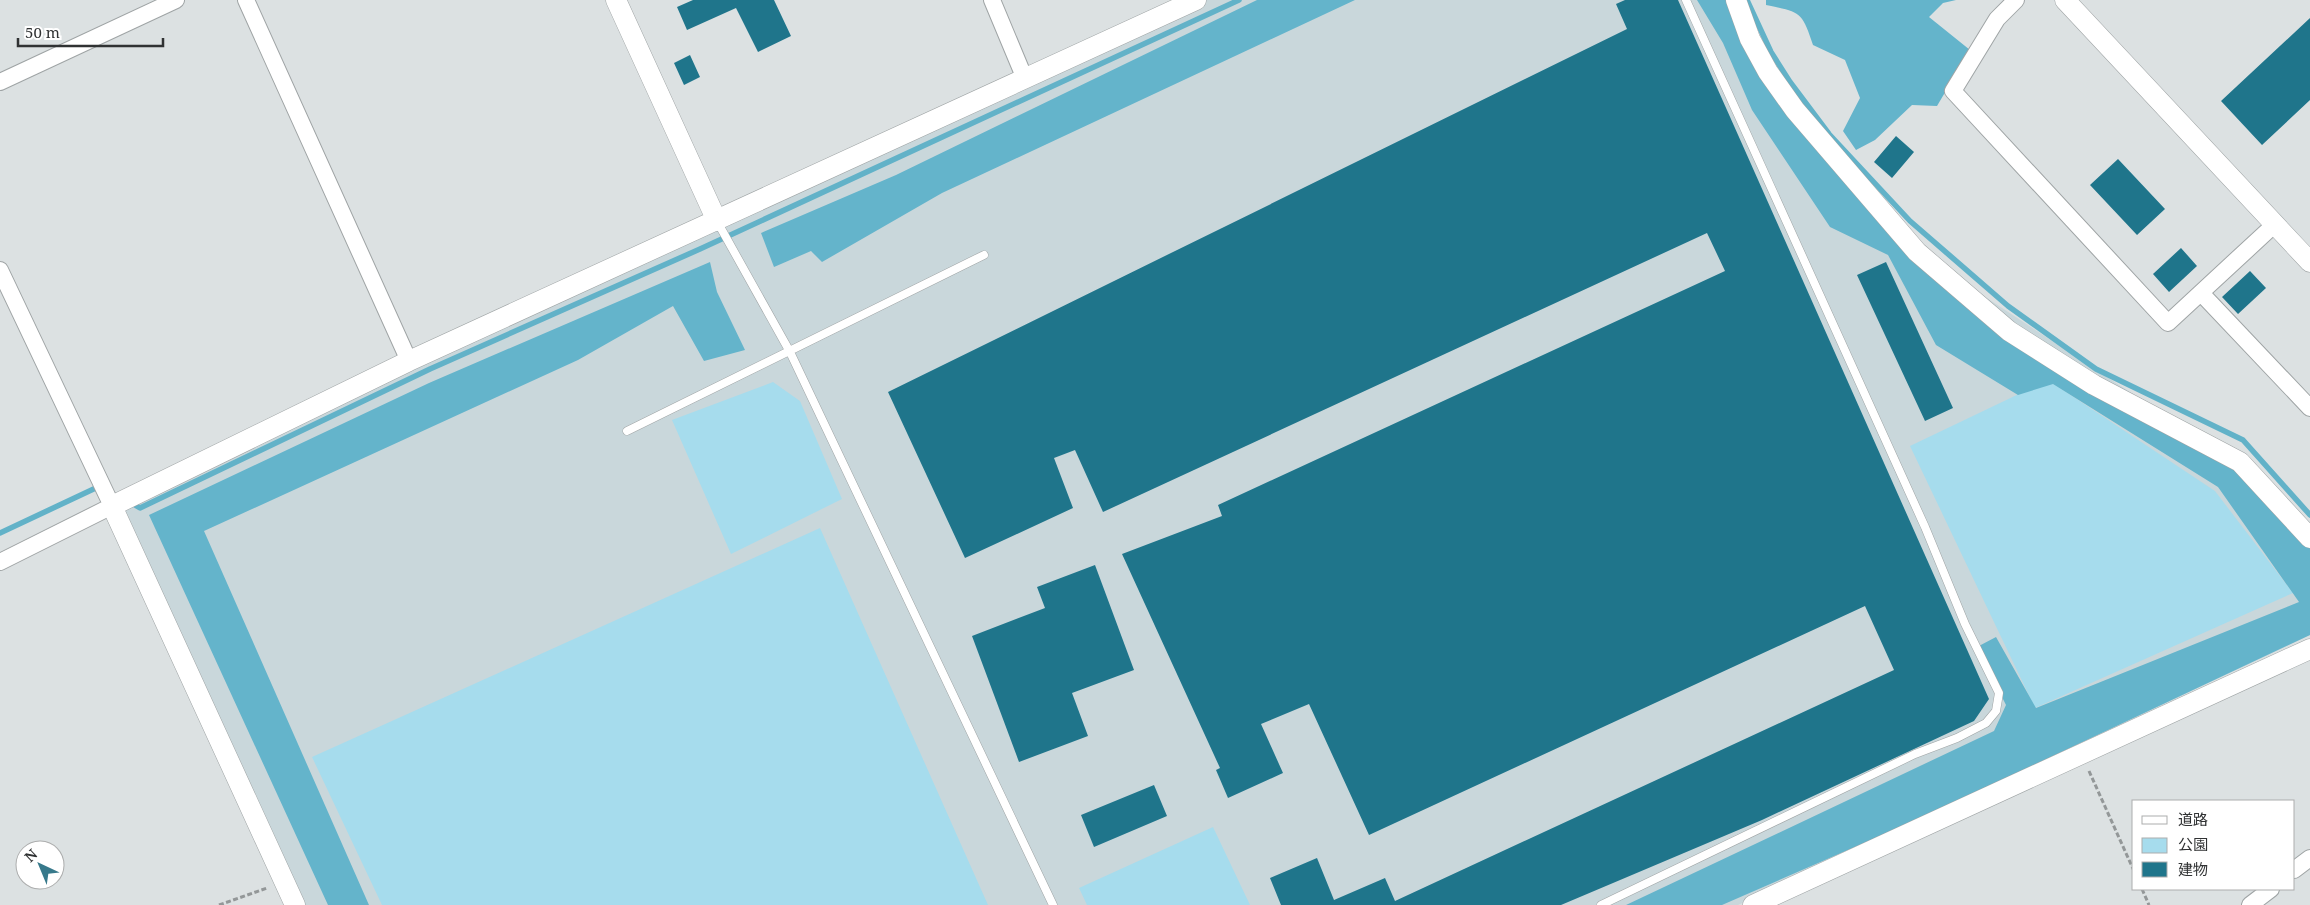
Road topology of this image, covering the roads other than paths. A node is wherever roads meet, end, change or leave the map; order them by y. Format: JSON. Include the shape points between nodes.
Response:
{"nodes":[{"id":1,"x":176,"y":0,"type":"edge"},
{"id":2,"x":246,"y":0,"type":"edge"},
{"id":3,"x":616,"y":0,"type":"edge"},
{"id":4,"x":992,"y":0,"type":"edge"},
{"id":5,"x":1196,"y":0,"type":"edge"},
{"id":6,"x":1686,"y":0,"type":"edge"},
{"id":7,"x":1736,"y":0,"type":"edge"},
{"id":8,"x":2016,"y":0,"type":"edge"},
{"id":9,"x":2064,"y":0,"type":"edge"},
{"id":10,"x":1025,"y":79,"type":"junction"},
{"id":11,"x":0,"y":82,"type":"edge"},
{"id":12,"x":717,"y":221,"type":"junction"},
{"id":13,"x":2275,"y":224,"type":"junction"},
{"id":14,"x":984,"y":255,"type":"dead end"},
{"id":15,"x":2310,"y":262,"type":"edge"},
{"id":16,"x":0,"y":270,"type":"edge"},
{"id":17,"x":2201,"y":292,"type":"junction"},
{"id":18,"x":790,"y":352,"type":"junction"},
{"id":19,"x":409,"y":361,"type":"junction"},
{"id":20,"x":2310,"y":408,"type":"edge"},
{"id":21,"x":627,"y":431,"type":"dead end"},
{"id":22,"x":112,"y":506,"type":"junction"},
{"id":23,"x":2310,"y":538,"type":"edge"},
{"id":24,"x":0,"y":562,"type":"edge"},
{"id":25,"x":2310,"y":649,"type":"edge"},
{"id":26,"x":2310,"y":858,"type":"edge"},
{"id":27,"x":2295,"y":869,"type":"edge"},
{"id":28,"x":2270,"y":890,"type":"edge"},
{"id":29,"x":295,"y":905,"type":"edge"},
{"id":30,"x":1053,"y":905,"type":"edge"},
{"id":31,"x":1601,"y":905,"type":"edge"},
{"id":32,"x":1753,"y":905,"type":"edge"},
{"id":33,"x":2250,"y":905,"type":"edge"}],
"edges":[{"from":1,"to":11,"type":"street"},
{"from":2,"to":19,"type":"street"},
{"from":3,"to":12,"type":"street"},
{"from":4,"to":10,"type":"street"},
{"from":5,"to":10,"type":"street"},
{"from":6,"to":31,"type":"lane","via":[[1925,527],[1965,624],[1999,693],[1996,711],[1986,723]]},
{"from":7,"to":23,"type":"street","via":[[1750,39],[1795,110],[1917,252],[2009,331],[2094,385],[2240,462]]},
{"from":8,"to":17,"type":"street","via":[[1997,19],[1953,92],[2168,323]]},
{"from":9,"to":13,"type":"street"},
{"from":10,"to":12,"type":"street"},
{"from":12,"to":18,"type":"lane"},
{"from":12,"to":19,"type":"street"},
{"from":13,"to":15,"type":"street"},
{"from":13,"to":17,"type":"street"},
{"from":14,"to":18,"type":"lane"},
{"from":16,"to":22,"type":"street"},
{"from":17,"to":20,"type":"street"},
{"from":18,"to":21,"type":"lane"},
{"from":18,"to":30,"type":"lane"},
{"from":19,"to":22,"type":"street"},
{"from":22,"to":24,"type":"street"},
{"from":22,"to":29,"type":"street"},
{"from":25,"to":32,"type":"street"},
{"from":26,"to":27,"type":"street"},
{"from":28,"to":33,"type":"street"}]}
